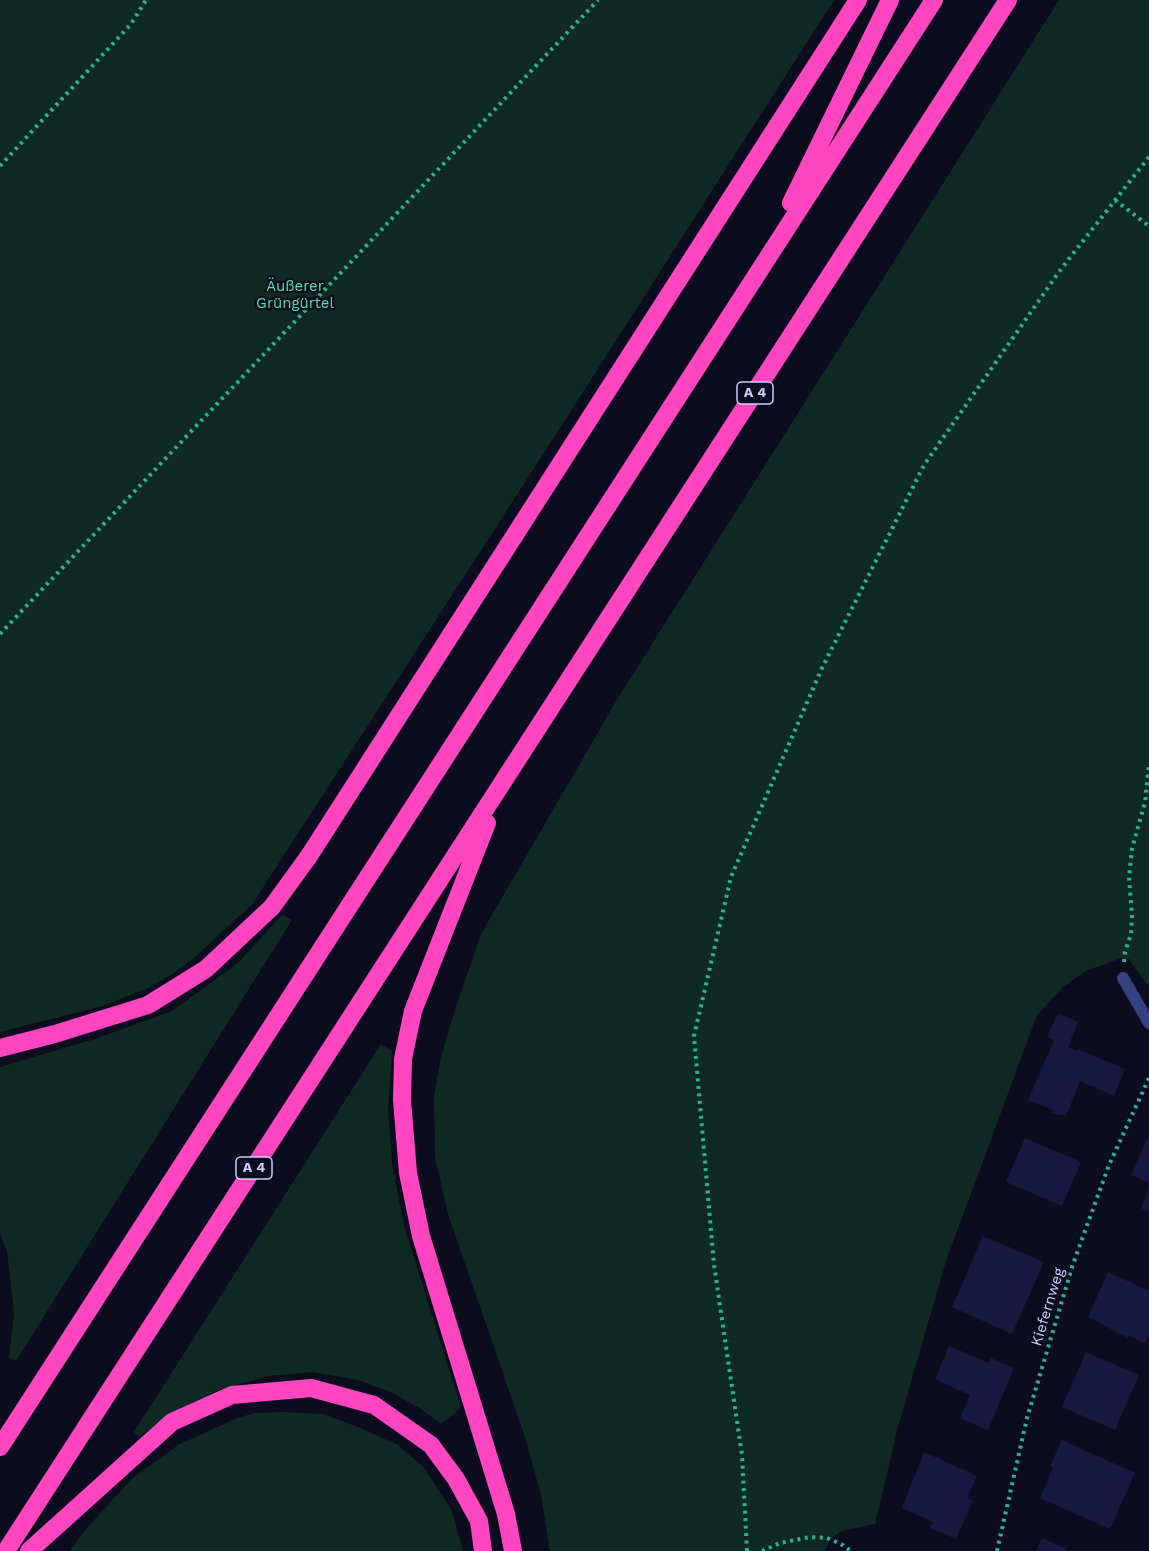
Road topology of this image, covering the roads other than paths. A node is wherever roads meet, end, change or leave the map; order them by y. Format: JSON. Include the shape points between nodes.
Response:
{"nodes":[{"id":1,"x":858,"y":0,"type":"edge"},
{"id":2,"x":890,"y":0,"type":"edge"},
{"id":3,"x":934,"y":0,"type":"edge"},
{"id":4,"x":1008,"y":0,"type":"edge"},
{"id":5,"x":755,"y":276,"type":"junction"},
{"id":6,"x":502,"y":785,"type":"junction"},
{"id":7,"x":1123,"y":978,"type":"road end"},
{"id":8,"x":1149,"y":1023,"type":"edge"},
{"id":9,"x":0,"y":1048,"type":"edge"},
{"id":10,"x":0,"y":1447,"type":"edge"},
{"id":11,"x":6,"y":1551,"type":"edge"},
{"id":12,"x":29,"y":1551,"type":"edge"},
{"id":13,"x":483,"y":1551,"type":"edge"},
{"id":14,"x":513,"y":1551,"type":"edge"}],
"edges":[{"from":1,"to":9,"type":"highway","via":[[334,818],[272,907],[206,969],[148,1005]]},
{"from":2,"to":5,"type":"highway"},
{"from":3,"to":5,"type":"highway"},
{"from":4,"to":6,"type":"highway","number":"A 4"},
{"from":5,"to":10,"type":"highway"},
{"from":6,"to":11,"type":"highway","number":"A 4"},
{"from":6,"to":14,"type":"highway","via":[[413,1011],[404,1059],[402,1100],[408,1173],[421,1236],[506,1514]]},
{"from":7,"to":8,"type":"street"},
{"from":12,"to":13,"type":"highway","via":[[172,1422],[232,1395],[310,1388],[374,1405],[431,1445],[479,1521]]}]}
